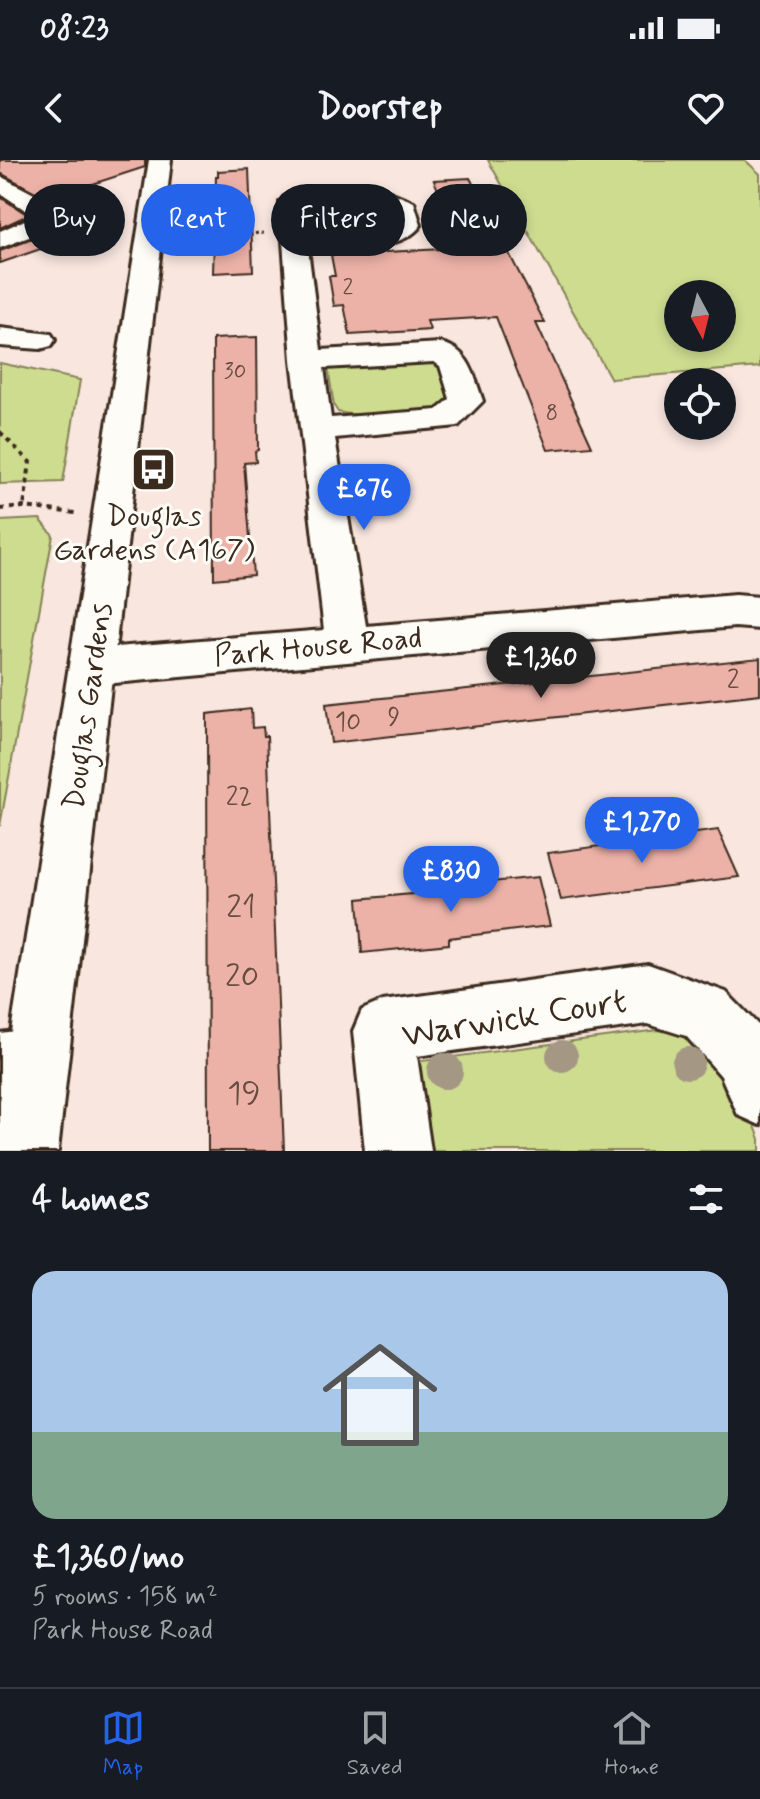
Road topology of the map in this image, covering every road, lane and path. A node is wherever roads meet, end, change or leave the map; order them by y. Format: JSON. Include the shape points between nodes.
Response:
{"nodes":[{"id":1,"x":160,"y":162,"type":"edge"},
{"id":2,"x":0,"y":183,"type":"edge"},
{"id":3,"x":0,"y":240,"type":"edge"},
{"id":4,"x":296,"y":256,"type":"edge"},
{"id":5,"x":0,"y":337,"type":"edge"},
{"id":6,"x":40,"y":340,"type":"dead end"},
{"id":7,"x":307,"y":360,"type":"junction"},
{"id":8,"x":319,"y":429,"type":"junction"},
{"id":9,"x":0,"y":432,"type":"edge"},
{"id":10,"x":24,"y":507,"type":"junction"},
{"id":11,"x":0,"y":509,"type":"edge"},
{"id":12,"x":78,"y":514,"type":"dead end"},
{"id":13,"x":748,"y":612,"type":"edge"},
{"id":14,"x":347,"y":643,"type":"junction"},
{"id":15,"x":92,"y":667,"type":"junction"},
{"id":16,"x":19,"y":1061,"type":"edge"},
{"id":17,"x":760,"y":1093,"type":"edge"},
{"id":18,"x":25,"y":1151,"type":"edge"},
{"id":19,"x":398,"y":1151,"type":"edge"}],
"edges":[{"from":1,"to":15,"type":"main road","name":"Douglas Gardens"},
{"from":2,"to":3,"type":"main road","via":[[42,208],[46,216],[41,224]]},
{"from":4,"to":7,"type":"main road"},
{"from":5,"to":6,"type":"main road"},
{"from":7,"to":8,"type":"main road"},
{"from":7,"to":8,"type":"main road","via":[[441,352],[454,362],[467,401],[446,419]]},
{"from":8,"to":14,"type":"main road"},
{"from":9,"to":10,"type":"path","via":[[30,462]]},
{"from":10,"to":11,"type":"path"},
{"from":10,"to":12,"type":"path"},
{"from":13,"to":14,"type":"main road","name":"Park House Road"},
{"from":14,"to":15,"type":"main road","name":"Park House Road"},
{"from":15,"to":16,"type":"main road","name":"Douglas Gardens"},
{"from":16,"to":18,"type":"main road","name":"Douglas Gardens"},
{"from":17,"to":19,"type":"main road","name":"Warwick Court","via":[[743,1054],[705,1013],[648,994],[383,1031]]}]}
